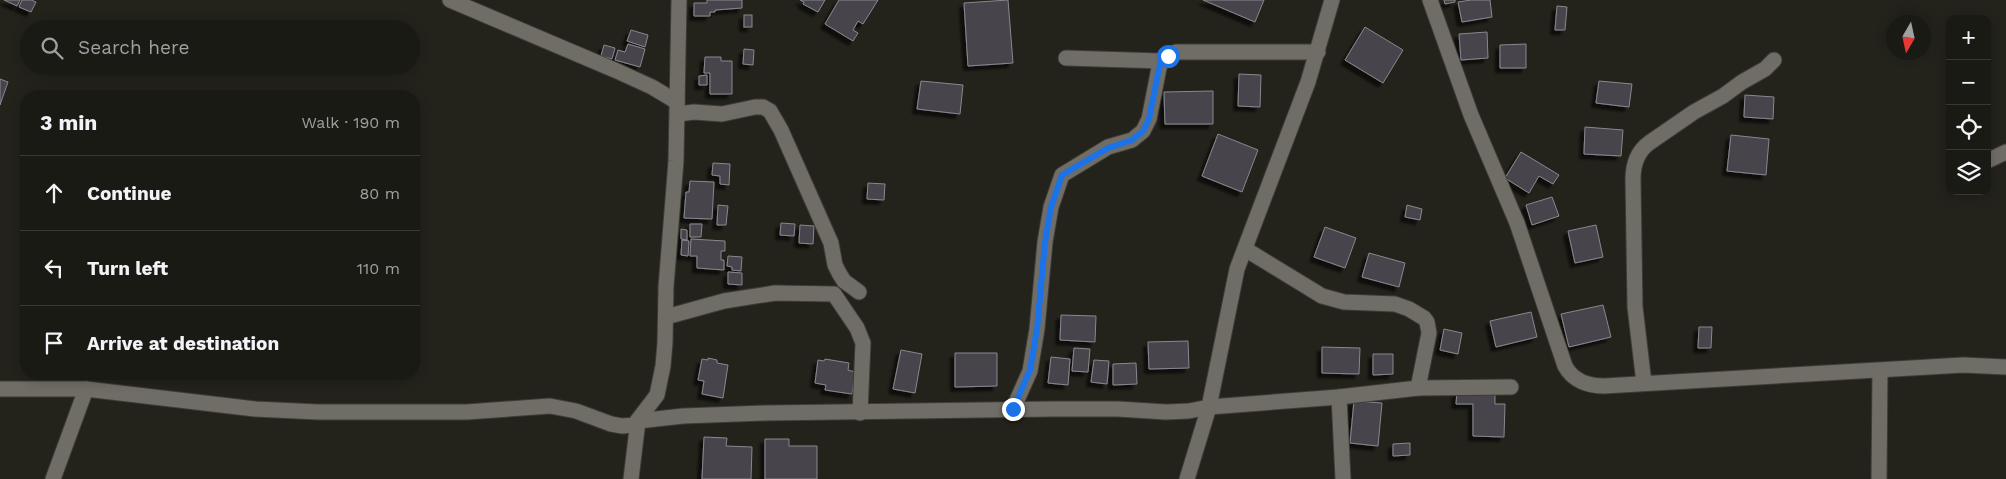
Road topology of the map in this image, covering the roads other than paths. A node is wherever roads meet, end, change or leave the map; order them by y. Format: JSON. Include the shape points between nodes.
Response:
{"nodes":[{"id":1,"x":450,"y":0,"type":"edge"},
{"id":2,"x":679,"y":0,"type":"edge"},
{"id":3,"x":1332,"y":0,"type":"edge"},
{"id":4,"x":1430,"y":0,"type":"edge"},
{"id":5,"x":1318,"y":52,"type":"junction"},
{"id":6,"x":1066,"y":58,"type":"dead end"},
{"id":7,"x":1774,"y":60,"type":"dead end"},
{"id":8,"x":1161,"y":61,"type":"junction"},
{"id":9,"x":678,"y":108,"type":"junction"},
{"id":10,"x":2006,"y":152,"type":"edge"},
{"id":11,"x":1991,"y":159,"type":"edge"},
{"id":12,"x":1245,"y":249,"type":"junction"},
{"id":13,"x":859,"y":292,"type":"dead end"},
{"id":14,"x":666,"y":317,"type":"junction"},
{"id":15,"x":2006,"y":367,"type":"edge"},
{"id":16,"x":1880,"y":371,"type":"junction"},
{"id":17,"x":1644,"y":383,"type":"junction"},
{"id":18,"x":1511,"y":387,"type":"dead end"},
{"id":19,"x":1418,"y":388,"type":"junction"},
{"id":20,"x":0,"y":389,"type":"edge"},
{"id":21,"x":86,"y":389,"type":"junction"},
{"id":22,"x":1339,"y":397,"type":"junction"},
{"id":23,"x":1209,"y":407,"type":"junction"},
{"id":24,"x":1013,"y":409,"type":"junction"},
{"id":25,"x":860,"y":413,"type":"junction"},
{"id":26,"x":638,"y":421,"type":"junction"},
{"id":27,"x":53,"y":479,"type":"edge"},
{"id":28,"x":631,"y":479,"type":"edge"},
{"id":29,"x":1187,"y":479,"type":"edge"},
{"id":30,"x":1343,"y":479,"type":"edge"},
{"id":31,"x":1879,"y":479,"type":"edge"}],
"edges":[{"from":1,"to":9,"type":"street","via":[[617,71]]},
{"from":2,"to":9,"type":"street"},
{"from":3,"to":5,"type":"street"},
{"from":4,"to":17,"type":"street","via":[[1470,115],[1517,223],[1567,370],[1591,385]]},
{"from":5,"to":8,"type":"street","via":[[1176,52]]},
{"from":5,"to":12,"type":"street"},
{"from":6,"to":8,"type":"street"},
{"from":7,"to":17,"type":"street","via":[[1765,69],[1649,142],[1635,162],[1632,179],[1635,307]]},
{"from":8,"to":24,"type":"street","via":[[1149,119],[1143,131],[1132,140],[1108,148],[1062,175],[1051,207],[1045,242],[1030,370]]},
{"from":9,"to":13,"type":"street","via":[[727,113],[756,107],[770,110],[831,243],[839,274]]},
{"from":9,"to":14,"type":"street"},
{"from":10,"to":11,"type":"street"},
{"from":12,"to":19,"type":"street","via":[[1322,296],[1344,302],[1394,304],[1424,318],[1430,333]]},
{"from":12,"to":23,"type":"street","via":[[1237,269]]},
{"from":14,"to":25,"type":"street","via":[[724,301],[776,293],[834,294],[858,328],[863,343]]},
{"from":14,"to":26,"type":"street","via":[[657,394]]},
{"from":15,"to":16,"type":"street","via":[[1963,365]]},
{"from":16,"to":17,"type":"street"},
{"from":16,"to":31,"type":"street"},
{"from":18,"to":19,"type":"street"},
{"from":19,"to":22,"type":"street"},
{"from":20,"to":21,"type":"street"},
{"from":21,"to":26,"type":"street","via":[[255,409],[458,412],[550,406],[576,411],[610,424],[634,425]]},
{"from":21,"to":27,"type":"street"},
{"from":22,"to":23,"type":"street"},
{"from":22,"to":30,"type":"street"},
{"from":23,"to":24,"type":"street","via":[[1166,412]]},
{"from":23,"to":29,"type":"street"},
{"from":24,"to":25,"type":"street"},
{"from":25,"to":26,"type":"street","via":[[683,416]]},
{"from":26,"to":28,"type":"street"}]}
